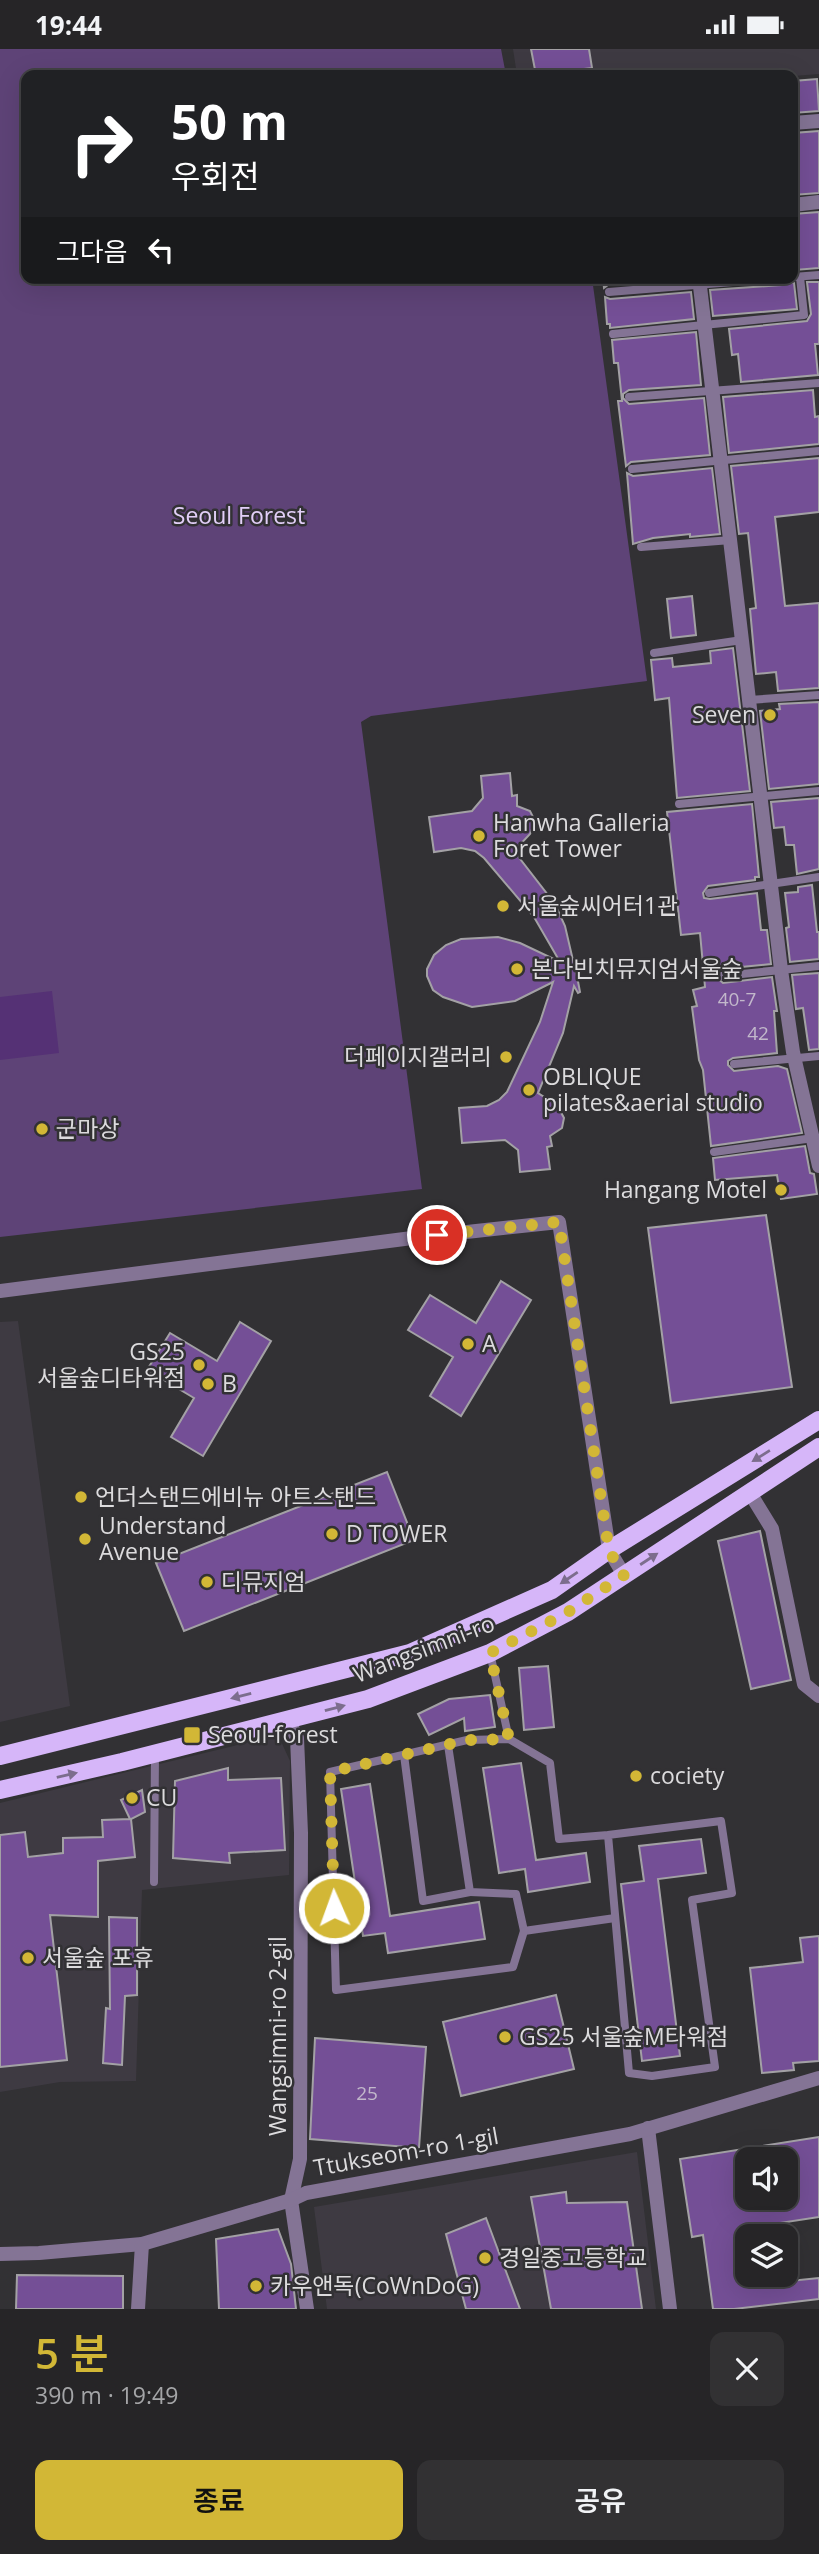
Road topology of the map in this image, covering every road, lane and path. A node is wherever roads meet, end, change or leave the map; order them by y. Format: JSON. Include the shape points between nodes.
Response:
{"nodes":[{"id":1,"x":819,"y":121,"type":"edge"},
{"id":2,"x":798,"y":123,"type":"edge"},
{"id":3,"x":819,"y":202,"type":"edge"},
{"id":4,"x":798,"y":204,"type":"edge"},
{"id":5,"x":819,"y":275,"type":"edge"},
{"id":6,"x":798,"y":277,"type":"edge"},
{"id":7,"x":798,"y":282,"type":"edge"},
{"id":8,"x":674,"y":284,"type":"edge"},
{"id":9,"x":699,"y":284,"type":"edge"},
{"id":10,"x":609,"y":292,"type":"dead end"},
{"id":11,"x":705,"y":323,"type":"junction"},
{"id":12,"x":613,"y":334,"type":"dead end"},
{"id":13,"x":819,"y":383,"type":"edge"},
{"id":14,"x":713,"y":391,"type":"junction"},
{"id":15,"x":629,"y":397,"type":"dead end"},
{"id":16,"x":819,"y":451,"type":"edge"},
{"id":17,"x":721,"y":460,"type":"junction"},
{"id":18,"x":632,"y":469,"type":"dead end"},
{"id":19,"x":731,"y":540,"type":"junction"},
{"id":20,"x":641,"y":547,"type":"dead end"},
{"id":21,"x":742,"y":641,"type":"junction"},
{"id":22,"x":654,"y":653,"type":"dead end"},
{"id":23,"x":819,"y":695,"type":"edge"},
{"id":24,"x":750,"y":700,"type":"junction"},
{"id":25,"x":819,"y":791,"type":"edge"},
{"id":26,"x":761,"y":796,"type":"junction"},
{"id":27,"x":679,"y":804,"type":"dead end"},
{"id":28,"x":819,"y":877,"type":"edge"},
{"id":29,"x":771,"y":883,"type":"junction"},
{"id":30,"x":709,"y":893,"type":"dead end"},
{"id":31,"x":819,"y":966,"type":"edge"},
{"id":32,"x":781,"y":970,"type":"junction"},
{"id":33,"x":722,"y":976,"type":"dead end"},
{"id":34,"x":819,"y":1056,"type":"edge"},
{"id":35,"x":794,"y":1058,"type":"junction"},
{"id":36,"x":734,"y":1063,"type":"dead end"},
{"id":37,"x":815,"y":1143,"type":"edge"},
{"id":38,"x":714,"y":1152,"type":"dead end"},
{"id":39,"x":819,"y":1166,"type":"edge"},
{"id":40,"x":0,"y":1291,"type":"edge"},
{"id":41,"x":819,"y":1420,"type":"edge"},
{"id":42,"x":819,"y":1447,"type":"edge"},
{"id":43,"x":750,"y":1493,"type":"junction"},
{"id":44,"x":609,"y":1551,"type":"junction"},
{"id":45,"x":624,"y":1575,"type":"junction"},
{"id":46,"x":490,"y":1653,"type":"junction"},
{"id":47,"x":819,"y":1696,"type":"edge"},
{"id":48,"x":288,"y":1720,"type":"junction"},
{"id":49,"x":509,"y":1739,"type":"junction"},
{"id":50,"x":448,"y":1745,"type":"junction"},
{"id":51,"x":155,"y":1752,"type":"junction"},
{"id":52,"x":404,"y":1755,"type":"junction"},
{"id":53,"x":0,"y":1756,"type":"edge"},
{"id":54,"x":0,"y":1790,"type":"edge"},
{"id":55,"x":608,"y":1835,"type":"junction"},
{"id":56,"x":153,"y":1882,"type":"dead end"},
{"id":57,"x":470,"y":1892,"type":"junction"},
{"id":58,"x":615,"y":1918,"type":"junction"},
{"id":59,"x":524,"y":1931,"type":"junction"},
{"id":60,"x":819,"y":2078,"type":"edge"},
{"id":61,"x":648,"y":2128,"type":"junction"},
{"id":62,"x":290,"y":2200,"type":"junction"},
{"id":63,"x":142,"y":2244,"type":"junction"},
{"id":64,"x":0,"y":2254,"type":"edge"},
{"id":65,"x":138,"y":2309,"type":"edge"},
{"id":66,"x":307,"y":2309,"type":"edge"},
{"id":67,"x":670,"y":2309,"type":"edge"}],
"edges":[{"from":1,"to":2,"type":"street"},
{"from":3,"to":4,"type":"street"},
{"from":5,"to":6,"type":"lane"},
{"from":7,"to":11,"type":"lane","via":[[804,315]]},
{"from":8,"to":10,"type":"lane"},
{"from":9,"to":11,"type":"street"},
{"from":11,"to":12,"type":"lane"},
{"from":11,"to":14,"type":"street"},
{"from":13,"to":14,"type":"lane"},
{"from":14,"to":15,"type":"lane"},
{"from":14,"to":17,"type":"street"},
{"from":16,"to":17,"type":"lane"},
{"from":17,"to":18,"type":"lane"},
{"from":17,"to":19,"type":"street"},
{"from":19,"to":20,"type":"lane"},
{"from":19,"to":21,"type":"street"},
{"from":21,"to":22,"type":"lane"},
{"from":21,"to":24,"type":"street"},
{"from":23,"to":24,"type":"lane"},
{"from":24,"to":26,"type":"street"},
{"from":25,"to":26,"type":"lane"},
{"from":26,"to":27,"type":"lane"},
{"from":26,"to":29,"type":"street"},
{"from":28,"to":29,"type":"lane"},
{"from":29,"to":30,"type":"lane"},
{"from":29,"to":32,"type":"street"},
{"from":31,"to":32,"type":"lane"},
{"from":32,"to":33,"type":"lane"},
{"from":32,"to":35,"type":"street"},
{"from":34,"to":35,"type":"lane"},
{"from":35,"to":36,"type":"lane"},
{"from":35,"to":37,"type":"street"},
{"from":37,"to":38,"type":"lane"},
{"from":37,"to":39,"type":"street"},
{"from":40,"to":44,"type":"street","via":[[559,1222]]},
{"from":41,"to":44,"type":"main road","name":"Wangsimni-ro","one_way":true},
{"from":42,"to":43,"type":"main road","name":"Wangsimni-ro"},
{"from":45,"to":43,"type":"main road","name":"Wangsimni-ro","one_way":true},
{"from":43,"to":47,"type":"street","via":[[772,1529],[804,1684]]},
{"from":44,"to":45,"type":"street"},
{"from":44,"to":53,"type":"main road","name":"Wangsimni-ro","one_way":true,"via":[[552,1590],[410,1653]]},
{"from":45,"to":46,"type":"main road","name":"Wangsimni-ro","via":[[568,1612]]},
{"from":48,"to":46,"type":"main road","name":"Wangsimni-ro","one_way":true,"via":[[368,1699]]},
{"from":46,"to":49,"type":"lane"},
{"from":48,"to":51,"type":"main road","name":"Wangsimni-ro"},
{"from":48,"to":62,"type":"street","name":"Wangsimni-ro 2-gil","via":[[297,1738],[301,1833],[300,2159]]},
{"from":49,"to":50,"type":"lane"},
{"from":49,"to":55,"type":"lane","via":[[550,1763],[559,1839]]},
{"from":50,"to":52,"type":"lane"},
{"from":50,"to":57,"type":"lane"},
{"from":54,"to":51,"type":"main road","name":"Wangsimni-ro","one_way":true},
{"from":51,"to":56,"type":"lane"},
{"from":52,"to":57,"type":"lane","via":[[423,1901]]},
{"from":52,"to":59,"type":"lane","via":[[330,1772],[336,1990],[513,1968]]},
{"from":55,"to":58,"type":"lane"},
{"from":55,"to":58,"type":"lane","via":[[721,1821],[732,1893],[692,1901],[715,2067],[652,2076],[629,2073]]},
{"from":57,"to":59,"type":"lane","via":[[516,1894]]},
{"from":58,"to":59,"type":"lane"},
{"from":60,"to":61,"type":"street","name":"Ttukseom-ro 1-gil"},
{"from":61,"to":62,"type":"street","name":"Ttukseom-ro 1-gil","via":[[306,2193]]},
{"from":61,"to":67,"type":"street"},
{"from":62,"to":63,"type":"street","name":"Ttukseom-ro 1-gil"},
{"from":62,"to":66,"type":"street","name":"Wangsimni-ro 2-gil"},
{"from":63,"to":64,"type":"street","name":"Ttukseom-ro 1-gil"},
{"from":63,"to":65,"type":"street"}]}
